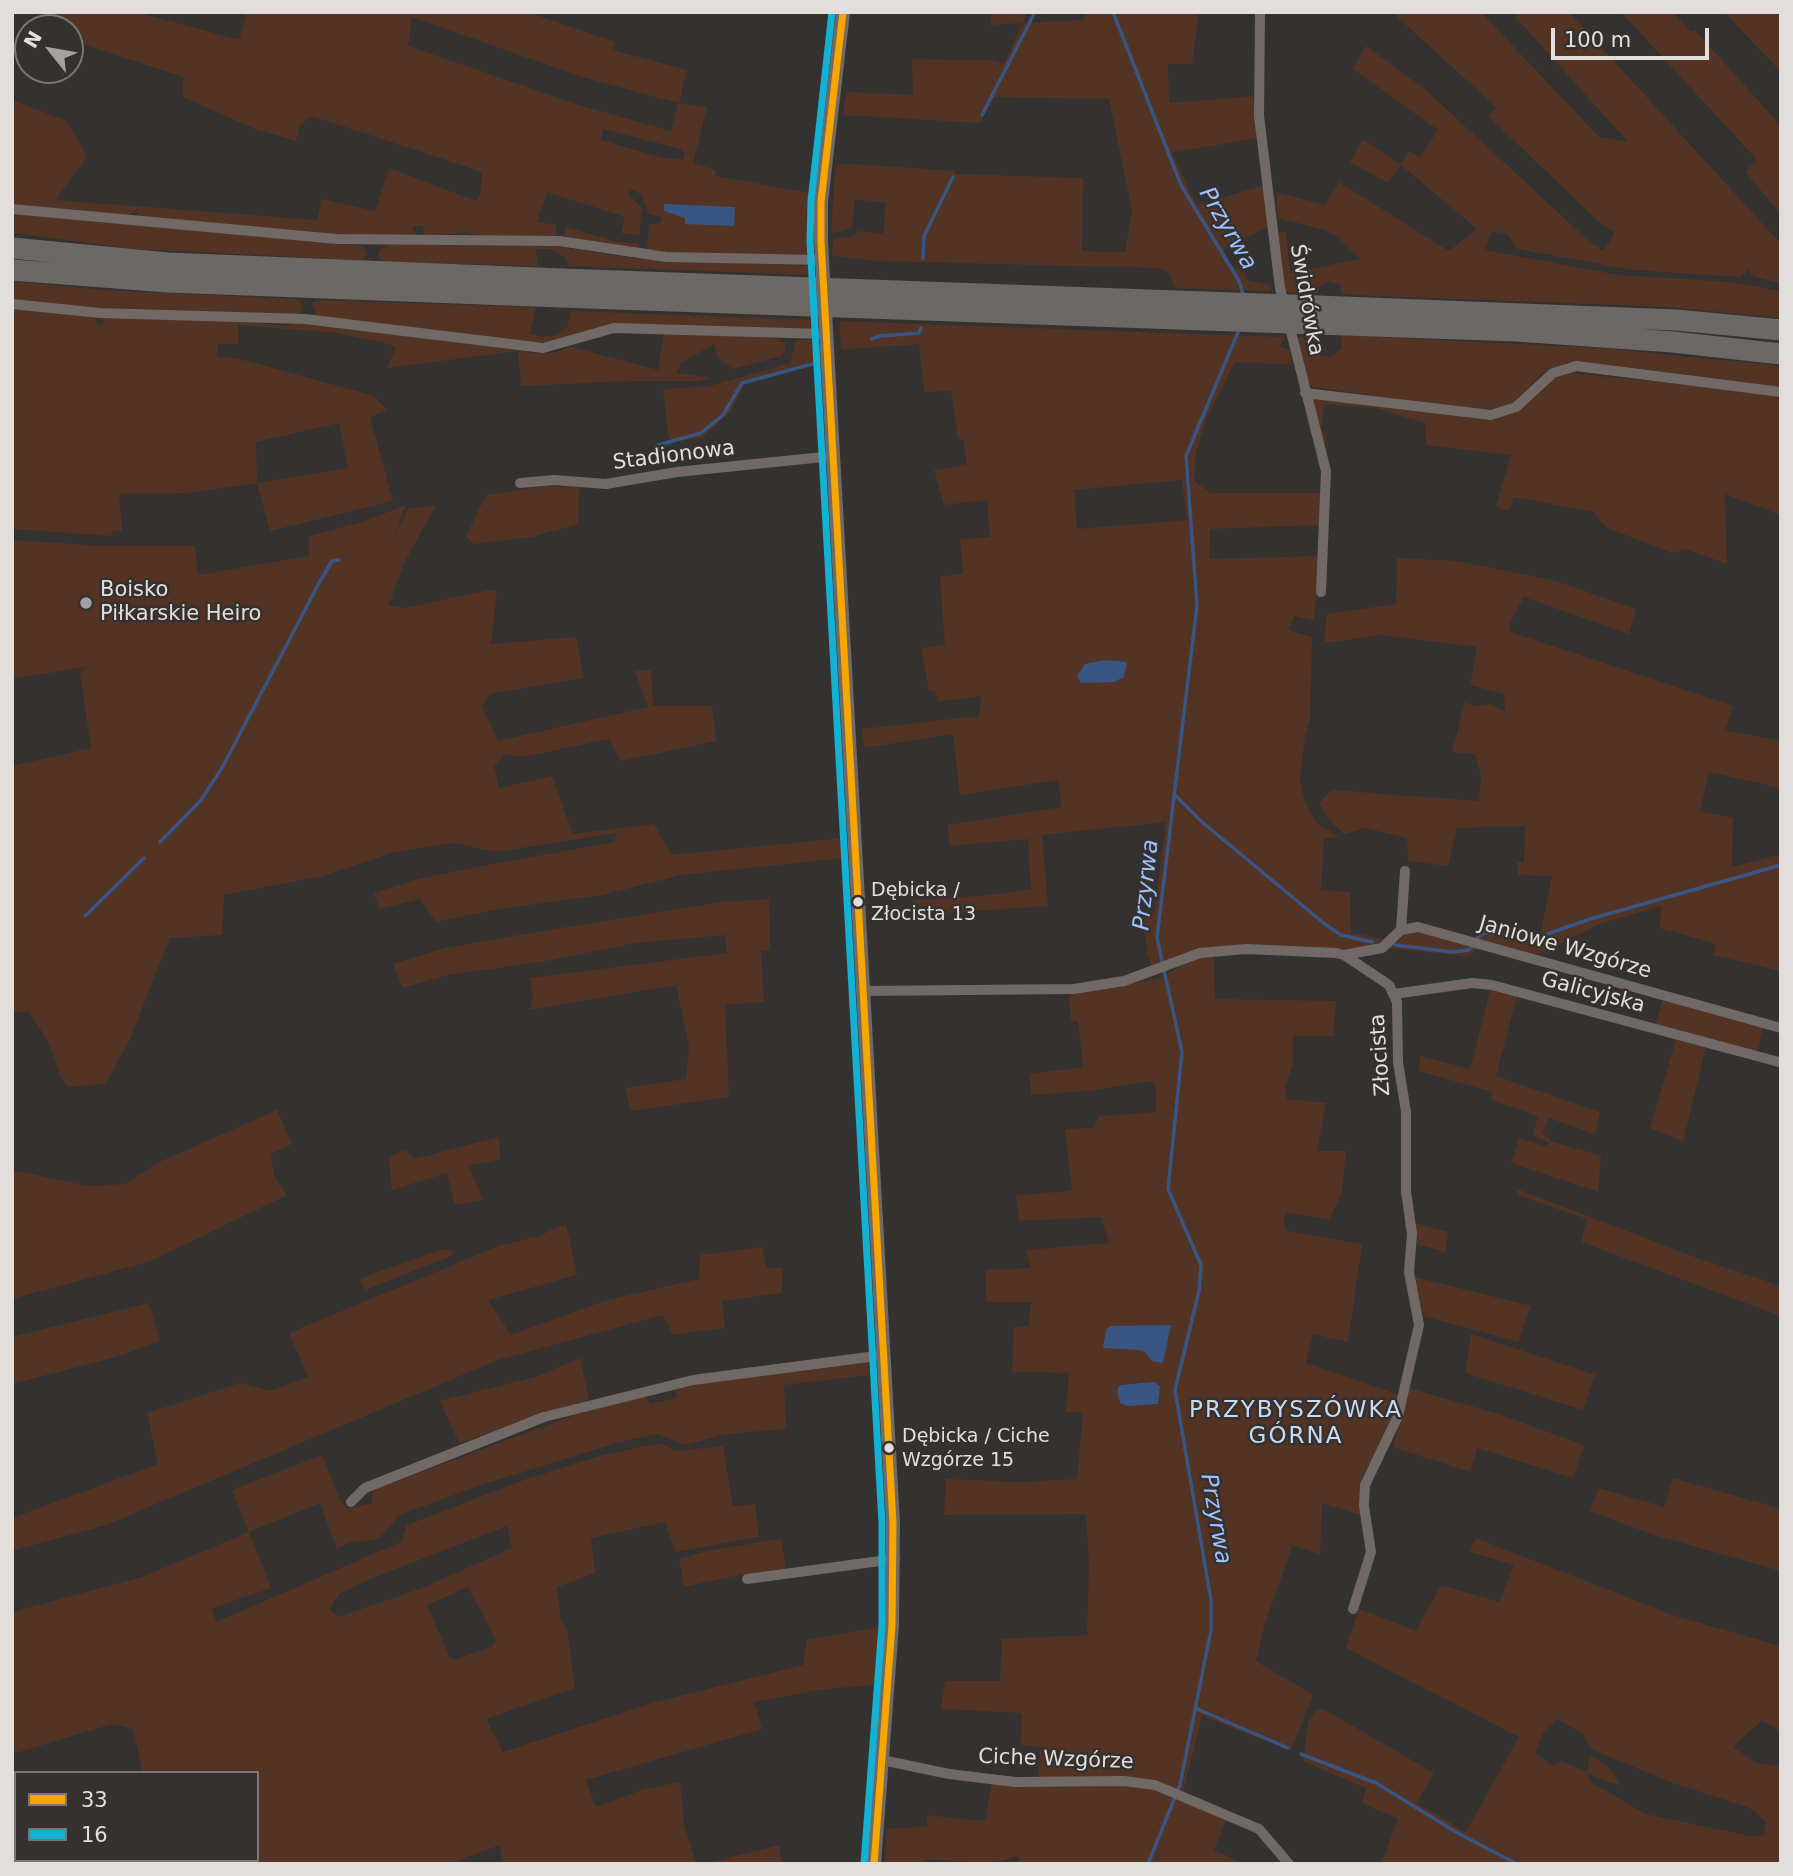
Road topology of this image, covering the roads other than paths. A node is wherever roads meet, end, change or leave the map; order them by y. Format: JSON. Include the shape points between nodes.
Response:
{"nodes":[{"id":1,"x":843,"y":12,"type":"edge"},
{"id":2,"x":1260,"y":12,"type":"edge"},
{"id":3,"x":12,"y":209,"type":"edge"},
{"id":4,"x":12,"y":248,"type":"edge"},
{"id":5,"x":822,"y":260,"type":"junction"},
{"id":6,"x":12,"y":270,"type":"edge"},
{"id":7,"x":561,"y":288,"type":"junction"},
{"id":8,"x":12,"y":304,"type":"edge"},
{"id":9,"x":1317,"y":315,"type":"junction"},
{"id":10,"x":1781,"y":330,"type":"edge"},
{"id":11,"x":825,"y":334,"type":"junction"},
{"id":12,"x":1781,"y":355,"type":"edge"},
{"id":13,"x":1781,"y":392,"type":"edge"},
{"id":14,"x":1305,"y":393,"type":"junction"},
{"id":15,"x":833,"y":456,"type":"junction"},
{"id":16,"x":520,"y":483,"type":"dead end"},
{"id":17,"x":1321,"y":592,"type":"dead end"},
{"id":18,"x":1405,"y":871,"type":"dead end"},
{"id":19,"x":1401,"y":930,"type":"junction"},
{"id":20,"x":1344,"y":955,"type":"junction"},
{"id":21,"x":863,"y":991,"type":"junction"},
{"id":22,"x":1394,"y":994,"type":"junction"},
{"id":23,"x":1781,"y":1028,"type":"edge"},
{"id":24,"x":1779,"y":1062,"type":"dead end"},
{"id":25,"x":884,"y":1355,"type":"junction"},
{"id":26,"x":351,"y":1503,"type":"dead end"},
{"id":27,"x":895,"y":1559,"type":"junction"},
{"id":28,"x":747,"y":1579,"type":"dead end"},
{"id":29,"x":1353,"y":1609,"type":"dead end"},
{"id":30,"x":882,"y":1760,"type":"junction"},
{"id":31,"x":874,"y":1864,"type":"edge"},
{"id":32,"x":1289,"y":1864,"type":"edge"}],
"edges":[{"from":1,"to":5,"type":"street","via":[[821,202]]},
{"from":2,"to":14,"type":"street","name":"Świdrówka","via":[[1259,116],[1280,288]]},
{"from":3,"to":5,"type":"street","via":[[337,239],[575,242],[632,254]]},
{"from":4,"to":7,"type":"highway","via":[[168,263]]},
{"from":5,"to":11,"type":"street"},
{"from":6,"to":7,"type":"highway","via":[[168,282]]},
{"from":7,"to":9,"type":"highway","bridge":true},
{"from":8,"to":11,"type":"street","via":[[100,313],[305,319],[543,348],[595,332],[636,327]]},
{"from":9,"to":10,"type":"highway","via":[[1676,320]]},
{"from":9,"to":12,"type":"highway","via":[[1685,343]]},
{"from":11,"to":15,"type":"street"},
{"from":13,"to":14,"type":"street","via":[[1576,366],[1553,373],[1516,407],[1491,415]]},
{"from":14,"to":17,"type":"street","name":"Świdrówka","via":[[1326,471]]},
{"from":15,"to":16,"type":"street","name":"Stadionowa","via":[[598,485],[554,480]]},
{"from":15,"to":21,"type":"street"},
{"from":18,"to":19,"type":"street"},
{"from":19,"to":20,"type":"street","via":[[1382,948]]},
{"from":19,"to":23,"type":"street","name":"Janiowe Wzgórze","via":[[1418,928],[1470,940]]},
{"from":20,"to":21,"type":"street","name":"Złocista","via":[[1215,950],[1124,982],[1062,990]]},
{"from":20,"to":22,"type":"street","name":"Złocista","via":[[1380,978]]},
{"from":21,"to":25,"type":"street"},
{"from":22,"to":24,"type":"street","name":"Galicyjska","via":[[1472,983],[1492,985]]},
{"from":22,"to":29,"type":"street","name":"Złocista","via":[[1406,1112],[1406,1191],[1412,1234],[1409,1272],[1419,1325],[1398,1416],[1365,1485],[1371,1552]]},
{"from":25,"to":26,"type":"street","via":[[693,1380],[544,1417],[365,1488]]},
{"from":25,"to":27,"type":"street"},
{"from":27,"to":28,"type":"street"},
{"from":27,"to":30,"type":"street"},
{"from":30,"to":31,"type":"street"},
{"from":30,"to":32,"type":"street","name":"Ciche Wzgórze","via":[[993,1780],[1142,1783],[1259,1829]]}]}
